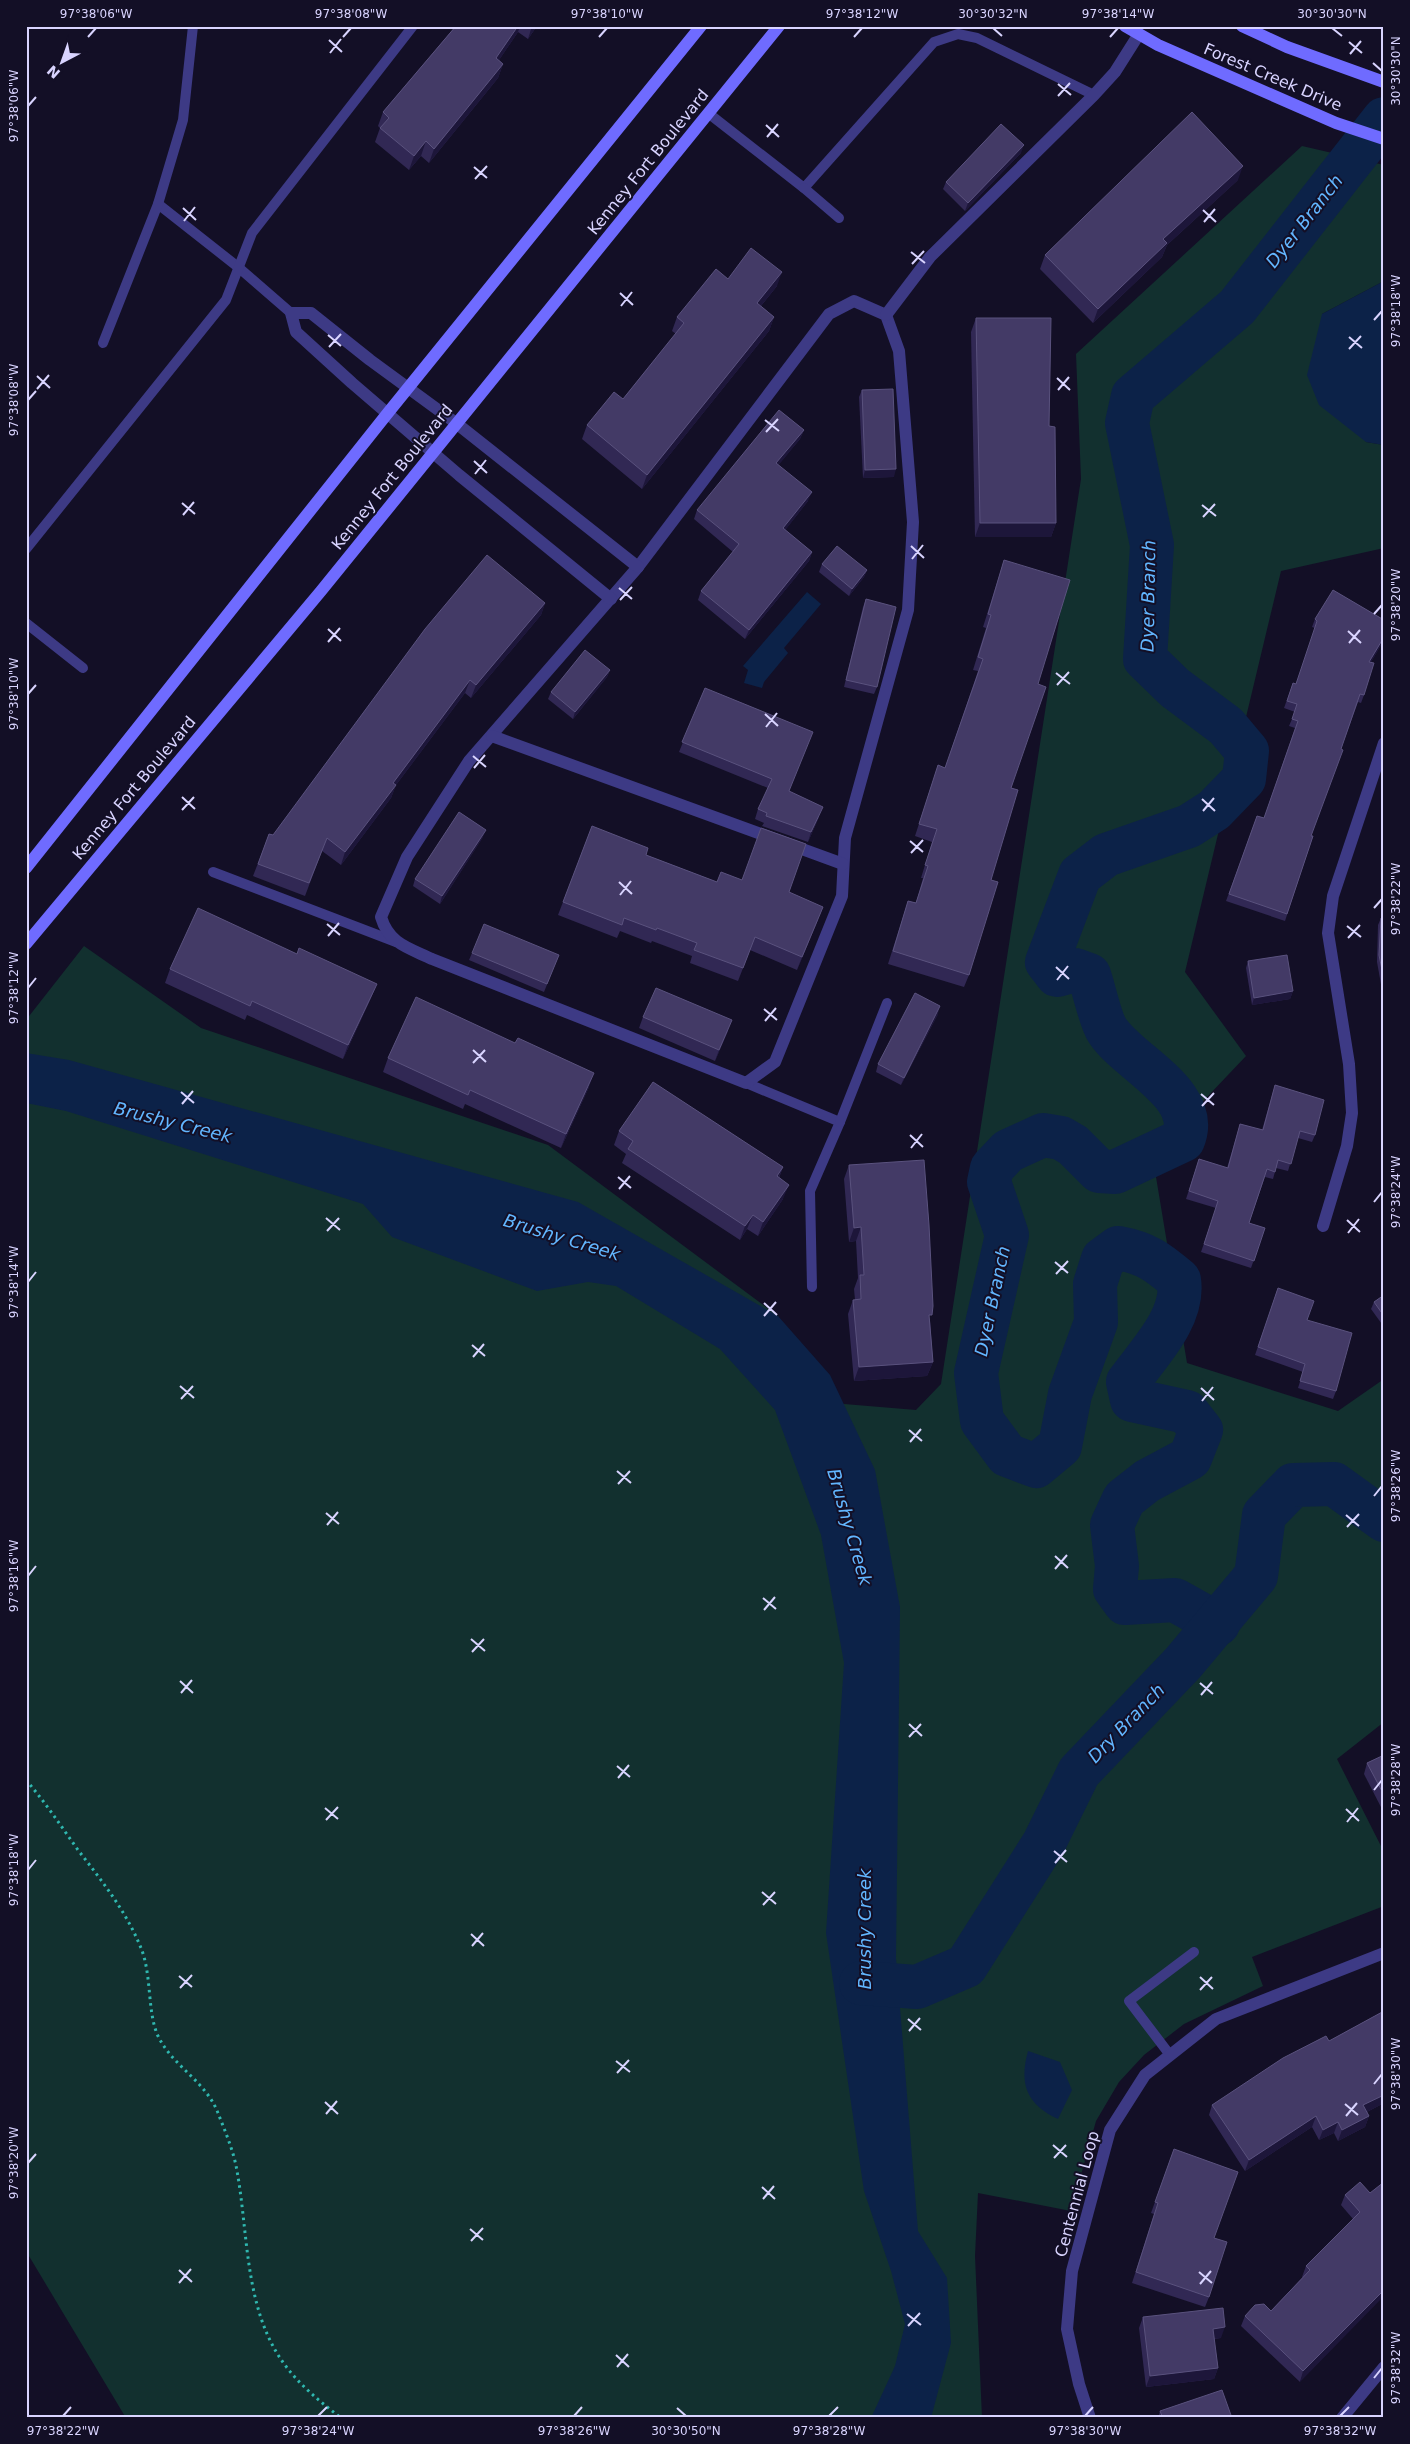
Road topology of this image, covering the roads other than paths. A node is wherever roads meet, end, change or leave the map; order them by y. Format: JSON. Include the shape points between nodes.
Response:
{"nodes":[{"id":1,"x":193,"y":26,"type":"edge"},
{"id":2,"x":413,"y":26,"type":"edge"},
{"id":3,"x":701,"y":26,"type":"edge"},
{"id":4,"x":780,"y":26,"type":"edge"},
{"id":5,"x":1125,"y":26,"type":"edge"},
{"id":6,"x":1242,"y":26,"type":"edge"},
{"id":7,"x":1140,"y":34,"type":"junction"},
{"id":8,"x":1384,"y":82,"type":"edge"},
{"id":9,"x":1094,"y":95,"type":"junction"},
{"id":10,"x":708,"y":113,"type":"junction"},
{"id":11,"x":1384,"y":139,"type":"edge"},
{"id":12,"x":804,"y":188,"type":"junction"},
{"id":13,"x":158,"y":204,"type":"junction"},
{"id":14,"x":839,"y":218,"type":"dead end"},
{"id":15,"x":238,"y":267,"type":"junction"},
{"id":16,"x":291,"y":314,"type":"junction"},
{"id":17,"x":886,"y":315,"type":"junction"},
{"id":18,"x":103,"y":344,"type":"dead end"},
{"id":19,"x":408,"y":387,"type":"junction"},
{"id":20,"x":387,"y":414,"type":"junction"},
{"id":21,"x":456,"y":423,"type":"junction"},
{"id":22,"x":432,"y":453,"type":"junction"},
{"id":23,"x":26,"y":549,"type":"edge"},
{"id":24,"x":638,"y":568,"type":"junction"},
{"id":25,"x":611,"y":599,"type":"junction"},
{"id":26,"x":26,"y":623,"type":"edge"},
{"id":27,"x":83,"y":668,"type":"dead end"},
{"id":28,"x":492,"y":736,"type":"junction"},
{"id":29,"x":1384,"y":742,"type":"edge"},
{"id":30,"x":1380,"y":769,"type":"edge"},
{"id":31,"x":843,"y":864,"type":"junction"},
{"id":32,"x":26,"y":868,"type":"edge"},
{"id":33,"x":213,"y":872,"type":"dead end"},
{"id":34,"x":397,"y":943,"type":"junction"},
{"id":35,"x":26,"y":944,"type":"edge"},
{"id":36,"x":887,"y":1003,"type":"dead end"},
{"id":37,"x":746,"y":1083,"type":"junction"},
{"id":38,"x":840,"y":1122,"type":"junction"},
{"id":39,"x":1323,"y":1226,"type":"dead end"},
{"id":40,"x":812,"y":1287,"type":"dead end"},
{"id":41,"x":1194,"y":1952,"type":"dead end"},
{"id":42,"x":1384,"y":1953,"type":"edge"},
{"id":43,"x":1170,"y":2055,"type":"junction"},
{"id":44,"x":1384,"y":2367,"type":"edge"},
{"id":45,"x":1090,"y":2418,"type":"edge"},
{"id":46,"x":1342,"y":2418,"type":"edge"}],
"edges":[{"from":1,"to":13,"type":"lane","via":[[183,120]]},
{"from":2,"to":15,"type":"lane","via":[[252,233]]},
{"from":3,"to":19,"type":"main road","name":"Kenney Fort Boulevard"},
{"from":4,"to":10,"type":"main road","name":"Kenney Fort Boulevard"},
{"from":5,"to":7,"type":"main road","name":"Forest Creek Drive"},
{"from":6,"to":8,"type":"main road","name":"Forest Creek Drive"},
{"from":7,"to":9,"type":"street","via":[[1115,72]]},
{"from":7,"to":11,"type":"main road","name":"Forest Creek Drive","via":[[1158,45],[1336,123]]},
{"from":9,"to":12,"type":"lane","via":[[977,38],[958,34],[934,42]]},
{"from":9,"to":17,"type":"street","via":[[930,257]]},
{"from":10,"to":12,"type":"lane"},
{"from":10,"to":21,"type":"main road","name":"Kenney Fort Boulevard"},
{"from":12,"to":14,"type":"lane"},
{"from":13,"to":15,"type":"lane"},
{"from":13,"to":18,"type":"lane"},
{"from":15,"to":16,"type":"lane"},
{"from":15,"to":23,"type":"lane","via":[[226,300]]},
{"from":16,"to":19,"type":"street","via":[[310,313]]},
{"from":16,"to":20,"type":"street","via":[[296,332]]},
{"from":17,"to":24,"type":"street","via":[[854,301],[829,314]]},
{"from":17,"to":31,"type":"street","via":[[899,350],[913,522],[908,610],[844,838]]},
{"from":19,"to":20,"type":"main road","name":"Kenney Fort Boulevard"},
{"from":19,"to":21,"type":"street"},
{"from":20,"to":22,"type":"street"},
{"from":20,"to":32,"type":"main road","name":"Kenney Fort Boulevard"},
{"from":21,"to":22,"type":"main road","name":"Kenney Fort Boulevard"},
{"from":21,"to":24,"type":"street"},
{"from":22,"to":25,"type":"street"},
{"from":22,"to":35,"type":"main road","name":"Kenney Fort Boulevard"},
{"from":24,"to":25,"type":"street"},
{"from":25,"to":28,"type":"street"},
{"from":26,"to":27,"type":"lane"},
{"from":28,"to":31,"type":"street"},
{"from":28,"to":34,"type":"street","via":[[469,761],[407,857],[381,917],[384,929]]},
{"from":29,"to":30,"type":"street"},
{"from":30,"to":39,"type":"street","via":[[1334,896],[1328,933],[1349,1064],[1352,1113],[1347,1146]]},
{"from":31,"to":37,"type":"street","via":[[842,896],[774,1062]]},
{"from":33,"to":34,"type":"lane"},
{"from":34,"to":37,"type":"street"},
{"from":36,"to":38,"type":"lane"},
{"from":37,"to":38,"type":"lane"},
{"from":38,"to":40,"type":"lane","via":[[810,1191]]},
{"from":41,"to":43,"type":"lane","via":[[1129,2001]]},
{"from":42,"to":43,"type":"street","name":"Centennial Loop","via":[[1216,2019]]},
{"from":43,"to":45,"type":"street","name":"Centennial Loop","via":[[1145,2075],[1110,2130],[1072,2271],[1067,2329]]},
{"from":44,"to":46,"type":"street"}]}
